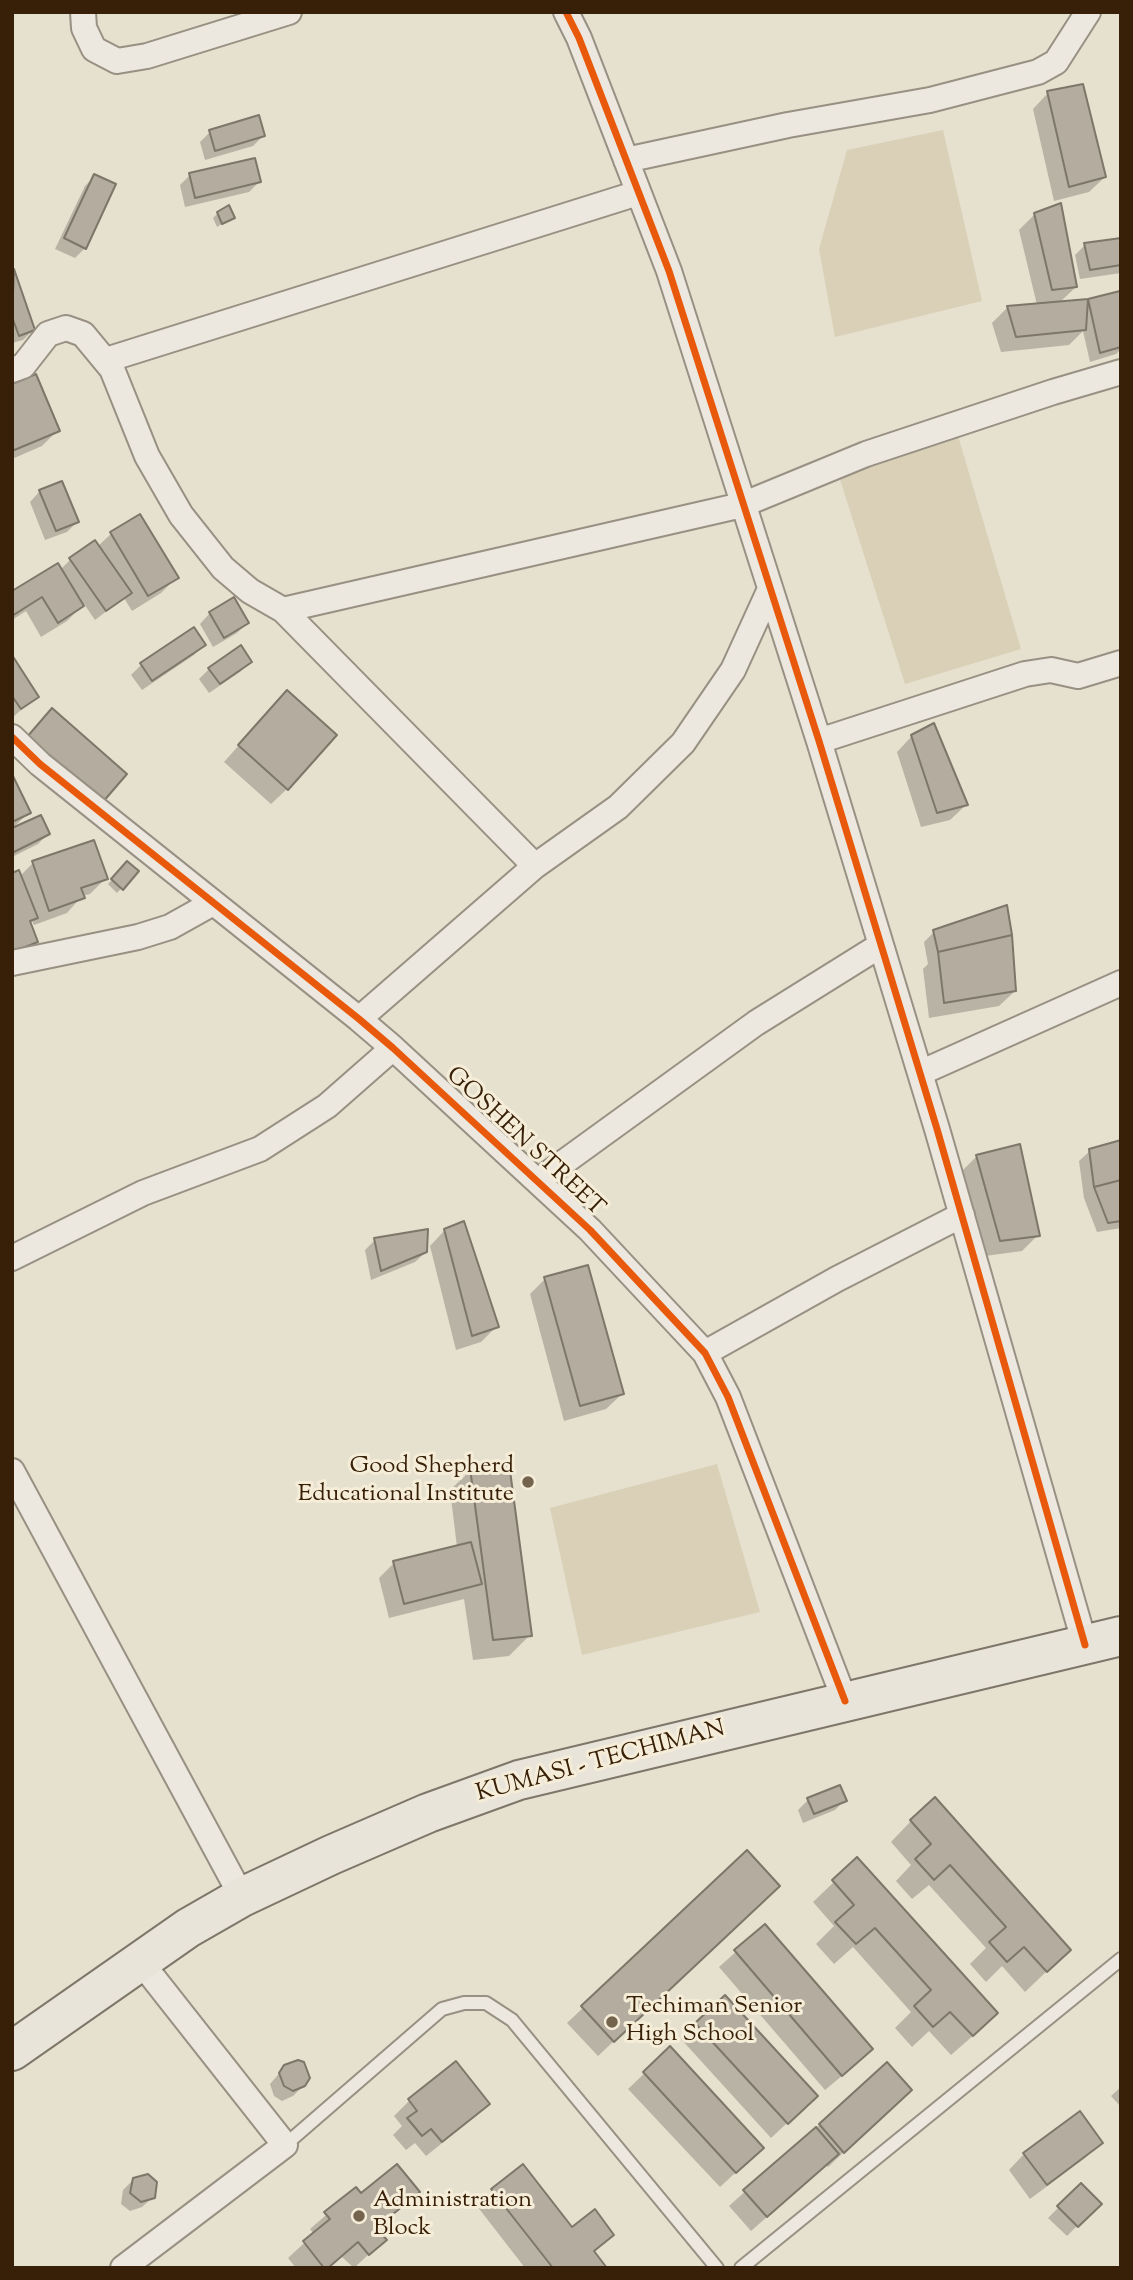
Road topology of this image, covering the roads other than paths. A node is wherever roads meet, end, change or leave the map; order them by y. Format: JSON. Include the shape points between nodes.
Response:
{"nodes":[{"id":1,"x":83,"y":12,"type":"edge"},
{"id":2,"x":289,"y":12,"type":"edge"},
{"id":3,"x":566,"y":12,"type":"edge"},
{"id":4,"x":1088,"y":12,"type":"edge"},
{"id":5,"x":626,"y":160,"type":"junction"},
{"id":6,"x":638,"y":193,"type":"junction"},
{"id":7,"x":106,"y":360,"type":"junction"},
{"id":8,"x":12,"y":370,"type":"edge"},
{"id":9,"x":1121,"y":372,"type":"edge"},
{"id":10,"x":742,"y":505,"type":"junction"},
{"id":11,"x":770,"y":589,"type":"junction"},
{"id":12,"x":283,"y":610,"type":"junction"},
{"id":13,"x":1121,"y":663,"type":"edge"},
{"id":14,"x":12,"y":737,"type":"edge"},
{"id":15,"x":819,"y":741,"type":"junction"},
{"id":16,"x":535,"y":866,"type":"junction"},
{"id":17,"x":213,"y":903,"type":"junction"},
{"id":18,"x":880,"y":945,"type":"junction"},
{"id":19,"x":12,"y":963,"type":"edge"},
{"id":20,"x":1121,"y":982,"type":"edge"},
{"id":21,"x":359,"y":1019,"type":"junction"},
{"id":22,"x":393,"y":1048,"type":"junction"},
{"id":23,"x":920,"y":1073,"type":"junction"},
{"id":24,"x":538,"y":1181,"type":"junction"},
{"id":25,"x":962,"y":1216,"type":"junction"},
{"id":26,"x":12,"y":1258,"type":"edge"},
{"id":27,"x":705,"y":1353,"type":"junction"},
{"id":28,"x":12,"y":1471,"type":"edge"},
{"id":29,"x":1103,"y":1641,"type":"edge"},
{"id":30,"x":845,"y":1701,"type":"junction"},
{"id":31,"x":242,"y":1897,"type":"junction"},
{"id":32,"x":1121,"y":1959,"type":"edge"},
{"id":33,"x":140,"y":1961,"type":"junction"},
{"id":34,"x":12,"y":2051,"type":"edge"},
{"id":35,"x":285,"y":2145,"type":"junction"},
{"id":36,"x":123,"y":2268,"type":"edge"},
{"id":37,"x":717,"y":2268,"type":"edge"},
{"id":38,"x":741,"y":2268,"type":"edge"}],
"edges":[{"from":1,"to":2,"type":"street","via":[[84,28],[94,49],[117,61]]},
{"from":3,"to":5,"type":"street"},
{"from":4,"to":5,"type":"street","via":[[1056,62],[1038,72],[930,100]]},
{"from":5,"to":6,"type":"street"},
{"from":6,"to":7,"type":"street"},
{"from":6,"to":10,"type":"street","via":[[669,271]]},
{"from":7,"to":8,"type":"street","via":[[83,334],[66,328],[48,334],[23,366]]},
{"from":7,"to":12,"type":"street","via":[[147,456],[181,515],[223,568],[250,592]]},
{"from":9,"to":10,"type":"street","via":[[866,454]]},
{"from":10,"to":11,"type":"street"},
{"from":10,"to":12,"type":"street"},
{"from":11,"to":15,"type":"street"},
{"from":11,"to":16,"type":"street","via":[[733,670],[683,743],[618,807]]},
{"from":12,"to":16,"type":"street"},
{"from":13,"to":15,"type":"street","via":[[1079,676],[1051,670],[1025,674]]},
{"from":14,"to":17,"type":"street","name":"GOSHEN STREET"},
{"from":15,"to":18,"type":"street"},
{"from":16,"to":21,"type":"street"},
{"from":17,"to":19,"type":"street","via":[[170,927],[138,937]]},
{"from":17,"to":21,"type":"street","name":"GOSHEN STREET"},
{"from":18,"to":23,"type":"street"},
{"from":18,"to":24,"type":"street","via":[[755,1023]]},
{"from":20,"to":23,"type":"street"},
{"from":21,"to":22,"type":"street","name":"GOSHEN STREET"},
{"from":22,"to":24,"type":"street","name":"GOSHEN STREET"},
{"from":22,"to":26,"type":"street","via":[[327,1106],[260,1149],[143,1193]]},
{"from":23,"to":25,"type":"street"},
{"from":24,"to":27,"type":"street","name":"GOSHEN STREET"},
{"from":25,"to":27,"type":"street"},
{"from":25,"to":29,"type":"street"},
{"from":27,"to":30,"type":"street","name":"GOSHEN STREET","via":[[728,1397]]},
{"from":28,"to":31,"type":"street"},
{"from":29,"to":30,"type":"highway","name":"KUMASI - TECHIMAN"},
{"from":30,"to":31,"type":"highway","name":"KUMASI - TECHIMAN","via":[[519,1780],[428,1813]]},
{"from":31,"to":33,"type":"highway","name":"KUMASI - TECHIMAN"},
{"from":32,"to":38,"type":"lane"},
{"from":33,"to":34,"type":"highway","name":"KUMASI - TECHIMAN"},
{"from":33,"to":35,"type":"street"},
{"from":35,"to":36,"type":"street"},
{"from":35,"to":37,"type":"lane","via":[[442,2009],[486,2003],[512,2020]]}]}
